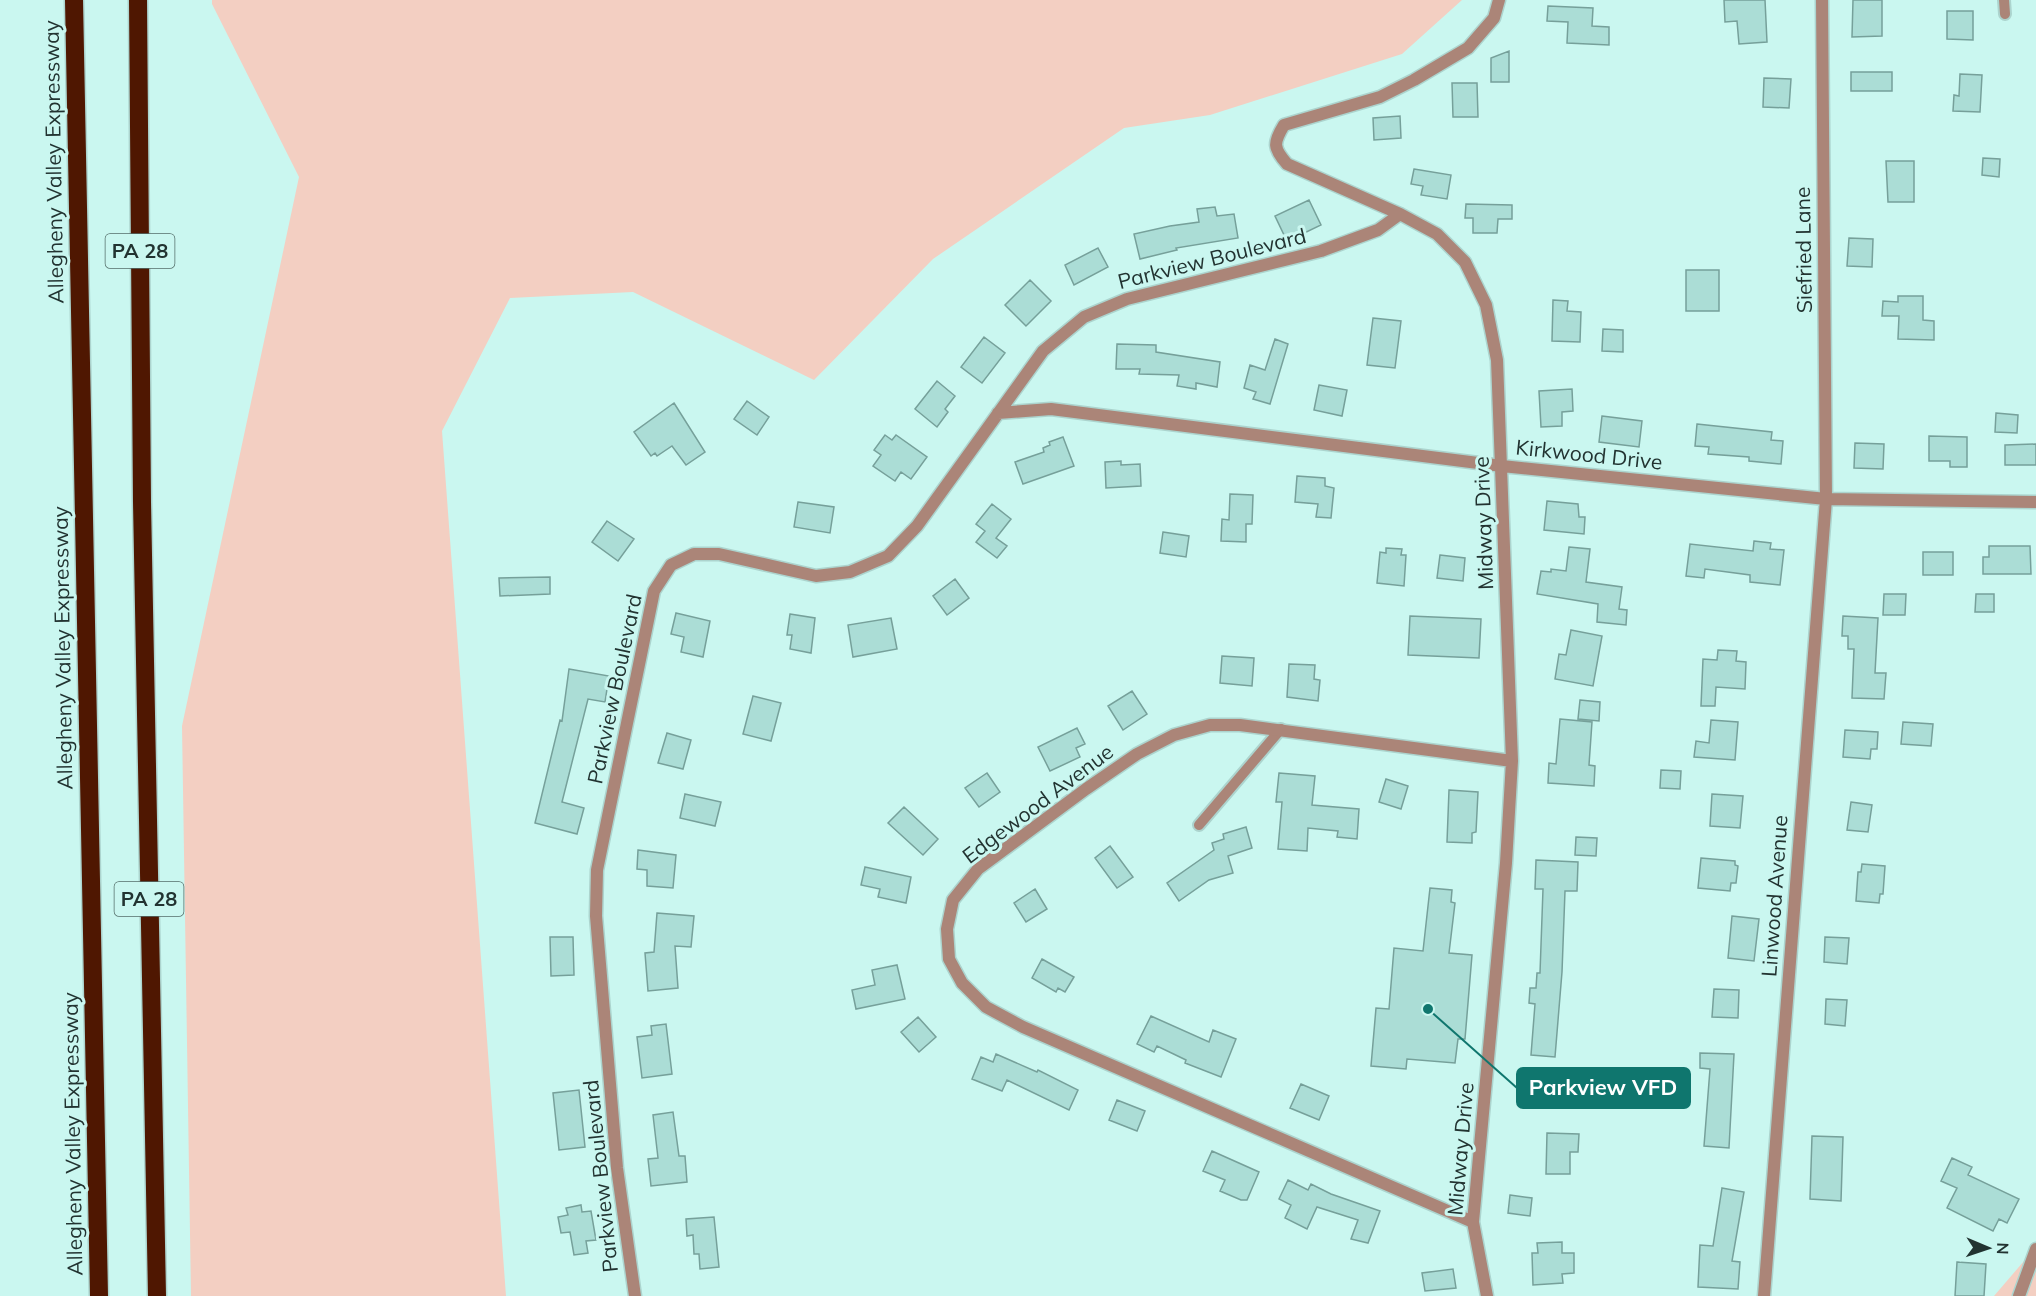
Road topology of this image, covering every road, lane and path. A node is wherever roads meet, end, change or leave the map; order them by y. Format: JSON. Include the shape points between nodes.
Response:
{"nodes":[{"id":1,"x":74,"y":0,"type":"edge"},
{"id":2,"x":81,"y":0,"type":"edge"},
{"id":3,"x":138,"y":0,"type":"edge"},
{"id":4,"x":1499,"y":0,"type":"edge"},
{"id":5,"x":1821,"y":0,"type":"edge"},
{"id":6,"x":2004,"y":0,"type":"edge"},
{"id":7,"x":2005,"y":14,"type":"dead end"},
{"id":8,"x":75,"y":85,"type":"junction"},
{"id":9,"x":1400,"y":214,"type":"junction"},
{"id":10,"x":998,"y":413,"type":"junction"},
{"id":11,"x":1502,"y":466,"type":"junction"},
{"id":12,"x":1826,"y":499,"type":"junction"},
{"id":13,"x":2036,"y":502,"type":"edge"},
{"id":14,"x":1281,"y":729,"type":"junction"},
{"id":15,"x":1512,"y":761,"type":"junction"},
{"id":16,"x":1198,"y":825,"type":"dead end"},
{"id":17,"x":1473,"y":1222,"type":"junction"},
{"id":18,"x":2036,"y":1249,"type":"edge"},
{"id":19,"x":99,"y":1296,"type":"edge"},
{"id":20,"x":157,"y":1296,"type":"edge"},
{"id":21,"x":635,"y":1296,"type":"edge"},
{"id":22,"x":1487,"y":1296,"type":"edge"},
{"id":23,"x":1764,"y":1296,"type":"edge"},
{"id":24,"x":2019,"y":1296,"type":"edge"}],
"edges":[{"from":1,"to":8,"type":"highway","name":"Allegheny Valley Expressway","number":"PA 28"},
{"from":2,"to":8,"type":"highway"},
{"from":3,"to":20,"type":"highway","number":"PA 28"},
{"from":4,"to":9,"type":"street","name":"Midway Drive","via":[[1494,18],[1468,48],[1380,97],[1284,125],[1275,139],[1277,153],[1287,164]]},
{"from":5,"to":12,"type":"street","name":"Siefried Lane"},
{"from":6,"to":7,"type":"lane"},
{"from":8,"to":19,"type":"highway","name":"Allegheny Valley Expressway","number":"PA 28"},
{"from":9,"to":10,"type":"street","name":"Parkview Boulevard","via":[[1378,230],[1321,251],[1127,299],[1084,317],[1043,351]]},
{"from":9,"to":11,"type":"street","name":"Midway Drive","via":[[1437,234],[1466,262],[1486,305],[1497,360]]},
{"from":10,"to":11,"type":"street","name":"Kirkwood Drive","via":[[1051,409]]},
{"from":10,"to":21,"type":"street","name":"Parkview Boulevard","via":[[917,526],[888,556],[850,572],[816,576],[719,554],[694,554],[671,565],[654,591],[597,870],[596,904],[617,1168]]},
{"from":11,"to":12,"type":"street","name":"Kirkwood Drive"},
{"from":11,"to":15,"type":"street","name":"Midway Drive"},
{"from":12,"to":13,"type":"street","name":"Kirkwood Drive"},
{"from":12,"to":23,"type":"street","name":"Linwood Avenue"},
{"from":14,"to":15,"type":"street","name":"Edgewood Avenue"},
{"from":14,"to":16,"type":"lane"},
{"from":14,"to":17,"type":"street","name":"Edgewood Avenue","via":[[1210,725],[1174,735],[1137,754],[1086,789],[972,876],[953,900],[947,929],[949,959],[962,982],[986,1007],[1023,1027]]},
{"from":15,"to":17,"type":"street","name":"Midway Drive"},
{"from":17,"to":22,"type":"street","name":"Midway Drive"},
{"from":18,"to":24,"type":"street"}]}
